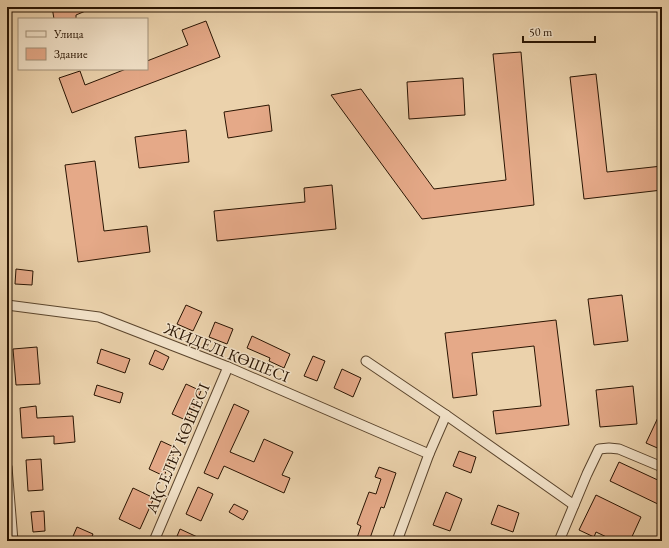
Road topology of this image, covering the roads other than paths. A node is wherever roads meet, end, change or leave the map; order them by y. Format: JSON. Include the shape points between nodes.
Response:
{"nodes":[{"id":1,"x":7,"y":305,"type":"edge"},
{"id":2,"x":366,"y":361,"type":"dead end"},
{"id":3,"x":228,"y":367,"type":"junction"},
{"id":4,"x":446,"y":415,"type":"junction"},
{"id":5,"x":429,"y":454,"type":"junction"},
{"id":6,"x":7,"y":467,"type":"edge"},
{"id":7,"x":662,"y":467,"type":"edge"},
{"id":8,"x":574,"y":505,"type":"junction"},
{"id":9,"x":13,"y":541,"type":"edge"},
{"id":10,"x":154,"y":541,"type":"edge"},
{"id":11,"x":397,"y":541,"type":"edge"},
{"id":12,"x":559,"y":541,"type":"edge"}],
"edges":[{"from":1,"to":3,"type":"street","name":"ЖИДЕЛІ КӨШЕСІ","via":[[99,317]]},
{"from":2,"to":4,"type":"street"},
{"from":3,"to":5,"type":"street","name":"ЖИДЕЛІ КӨШЕСІ"},
{"from":3,"to":10,"type":"street","name":"АҚСЕЛЕУ КӨШЕСІ"},
{"from":4,"to":5,"type":"street"},
{"from":4,"to":8,"type":"street"},
{"from":5,"to":11,"type":"street"},
{"from":6,"to":9,"type":"street"},
{"from":7,"to":8,"type":"street","via":[[619,449],[599,449]]},
{"from":8,"to":12,"type":"street"}]}
